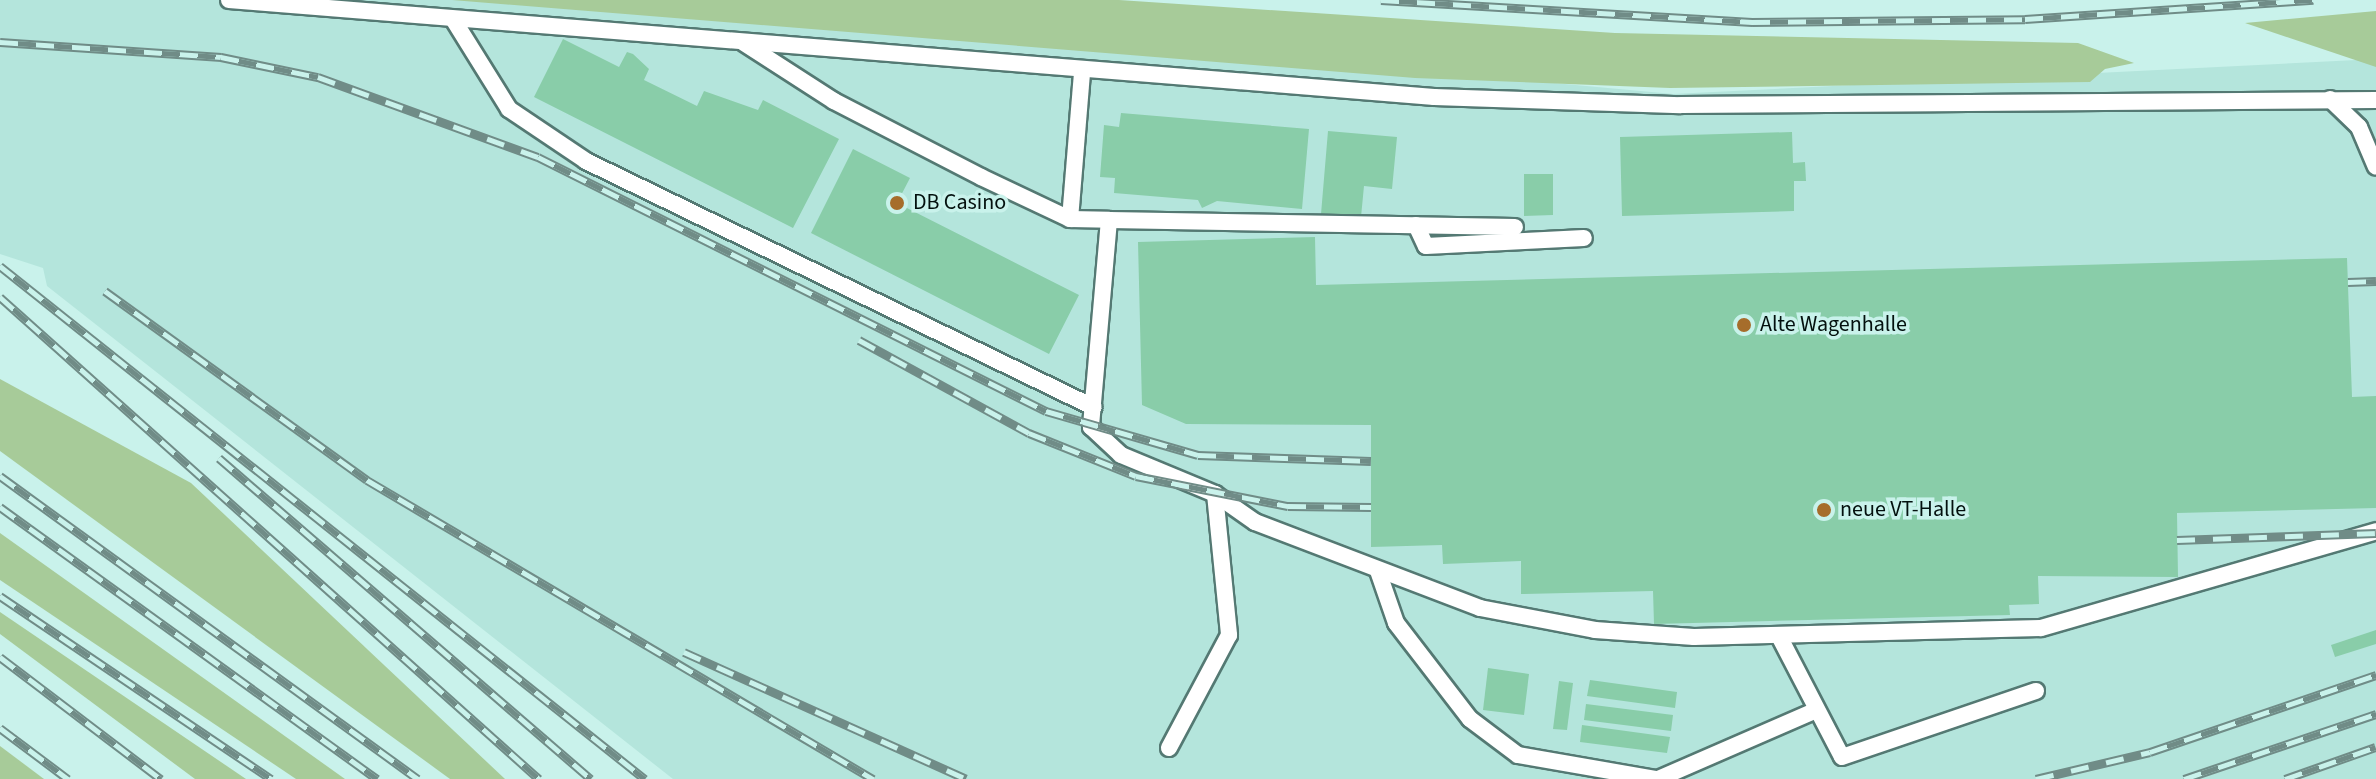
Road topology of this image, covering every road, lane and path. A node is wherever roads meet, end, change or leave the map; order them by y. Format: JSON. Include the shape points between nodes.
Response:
{"nodes":[{"id":1,"x":229,"y":0,"type":"edge"},
{"id":2,"x":453,"y":19,"type":"junction"},
{"id":3,"x":742,"y":42,"type":"junction"},
{"id":4,"x":1082,"y":72,"type":"junction"},
{"id":5,"x":2330,"y":99,"type":"junction"},
{"id":6,"x":2376,"y":100,"type":"edge"},
{"id":7,"x":2376,"y":167,"type":"edge"},
{"id":8,"x":1070,"y":219,"type":"junction"},
{"id":9,"x":1109,"y":220,"type":"junction"},
{"id":10,"x":1416,"y":225,"type":"junction"},
{"id":11,"x":1515,"y":227,"type":"dead end"},
{"id":12,"x":1584,"y":238,"type":"dead end"},
{"id":13,"x":1093,"y":407,"type":"junction"},
{"id":14,"x":1215,"y":494,"type":"junction"},
{"id":15,"x":2376,"y":531,"type":"edge"},
{"id":16,"x":1378,"y":571,"type":"junction"},
{"id":17,"x":1779,"y":636,"type":"junction"},
{"id":18,"x":2036,"y":691,"type":"dead end"},
{"id":19,"x":1817,"y":710,"type":"junction"},
{"id":20,"x":1169,"y":748,"type":"dead end"},
{"id":21,"x":1657,"y":779,"type":"edge"}],
"edges":[{"from":1,"to":2,"type":"lane"},
{"from":2,"to":3,"type":"lane"},
{"from":2,"to":13,"type":"lane","via":[[509,109],[586,161]]},
{"from":3,"to":4,"type":"lane"},
{"from":3,"to":8,"type":"lane","via":[[834,101]]},
{"from":4,"to":5,"type":"lane","via":[[1434,97],[1681,105]]},
{"from":4,"to":8,"type":"lane"},
{"from":5,"to":6,"type":"lane"},
{"from":5,"to":7,"type":"lane","via":[[2359,127]]},
{"from":8,"to":9,"type":"lane"},
{"from":9,"to":10,"type":"lane"},
{"from":9,"to":13,"type":"lane"},
{"from":10,"to":11,"type":"lane"},
{"from":10,"to":12,"type":"lane","via":[[1426,246]]},
{"from":13,"to":14,"type":"lane","via":[[1091,427],[1121,455]]},
{"from":14,"to":16,"type":"lane","via":[[1255,522]]},
{"from":14,"to":20,"type":"lane","via":[[1229,635]]},
{"from":15,"to":17,"type":"lane","via":[[2041,628]]},
{"from":16,"to":17,"type":"lane","via":[[1480,608],[1595,630]]},
{"from":16,"to":21,"type":"lane","via":[[1396,623],[1470,719],[1518,755]]},
{"from":17,"to":19,"type":"lane"},
{"from":18,"to":19,"type":"lane","via":[[1842,757]]},
{"from":19,"to":21,"type":"lane"}]}
